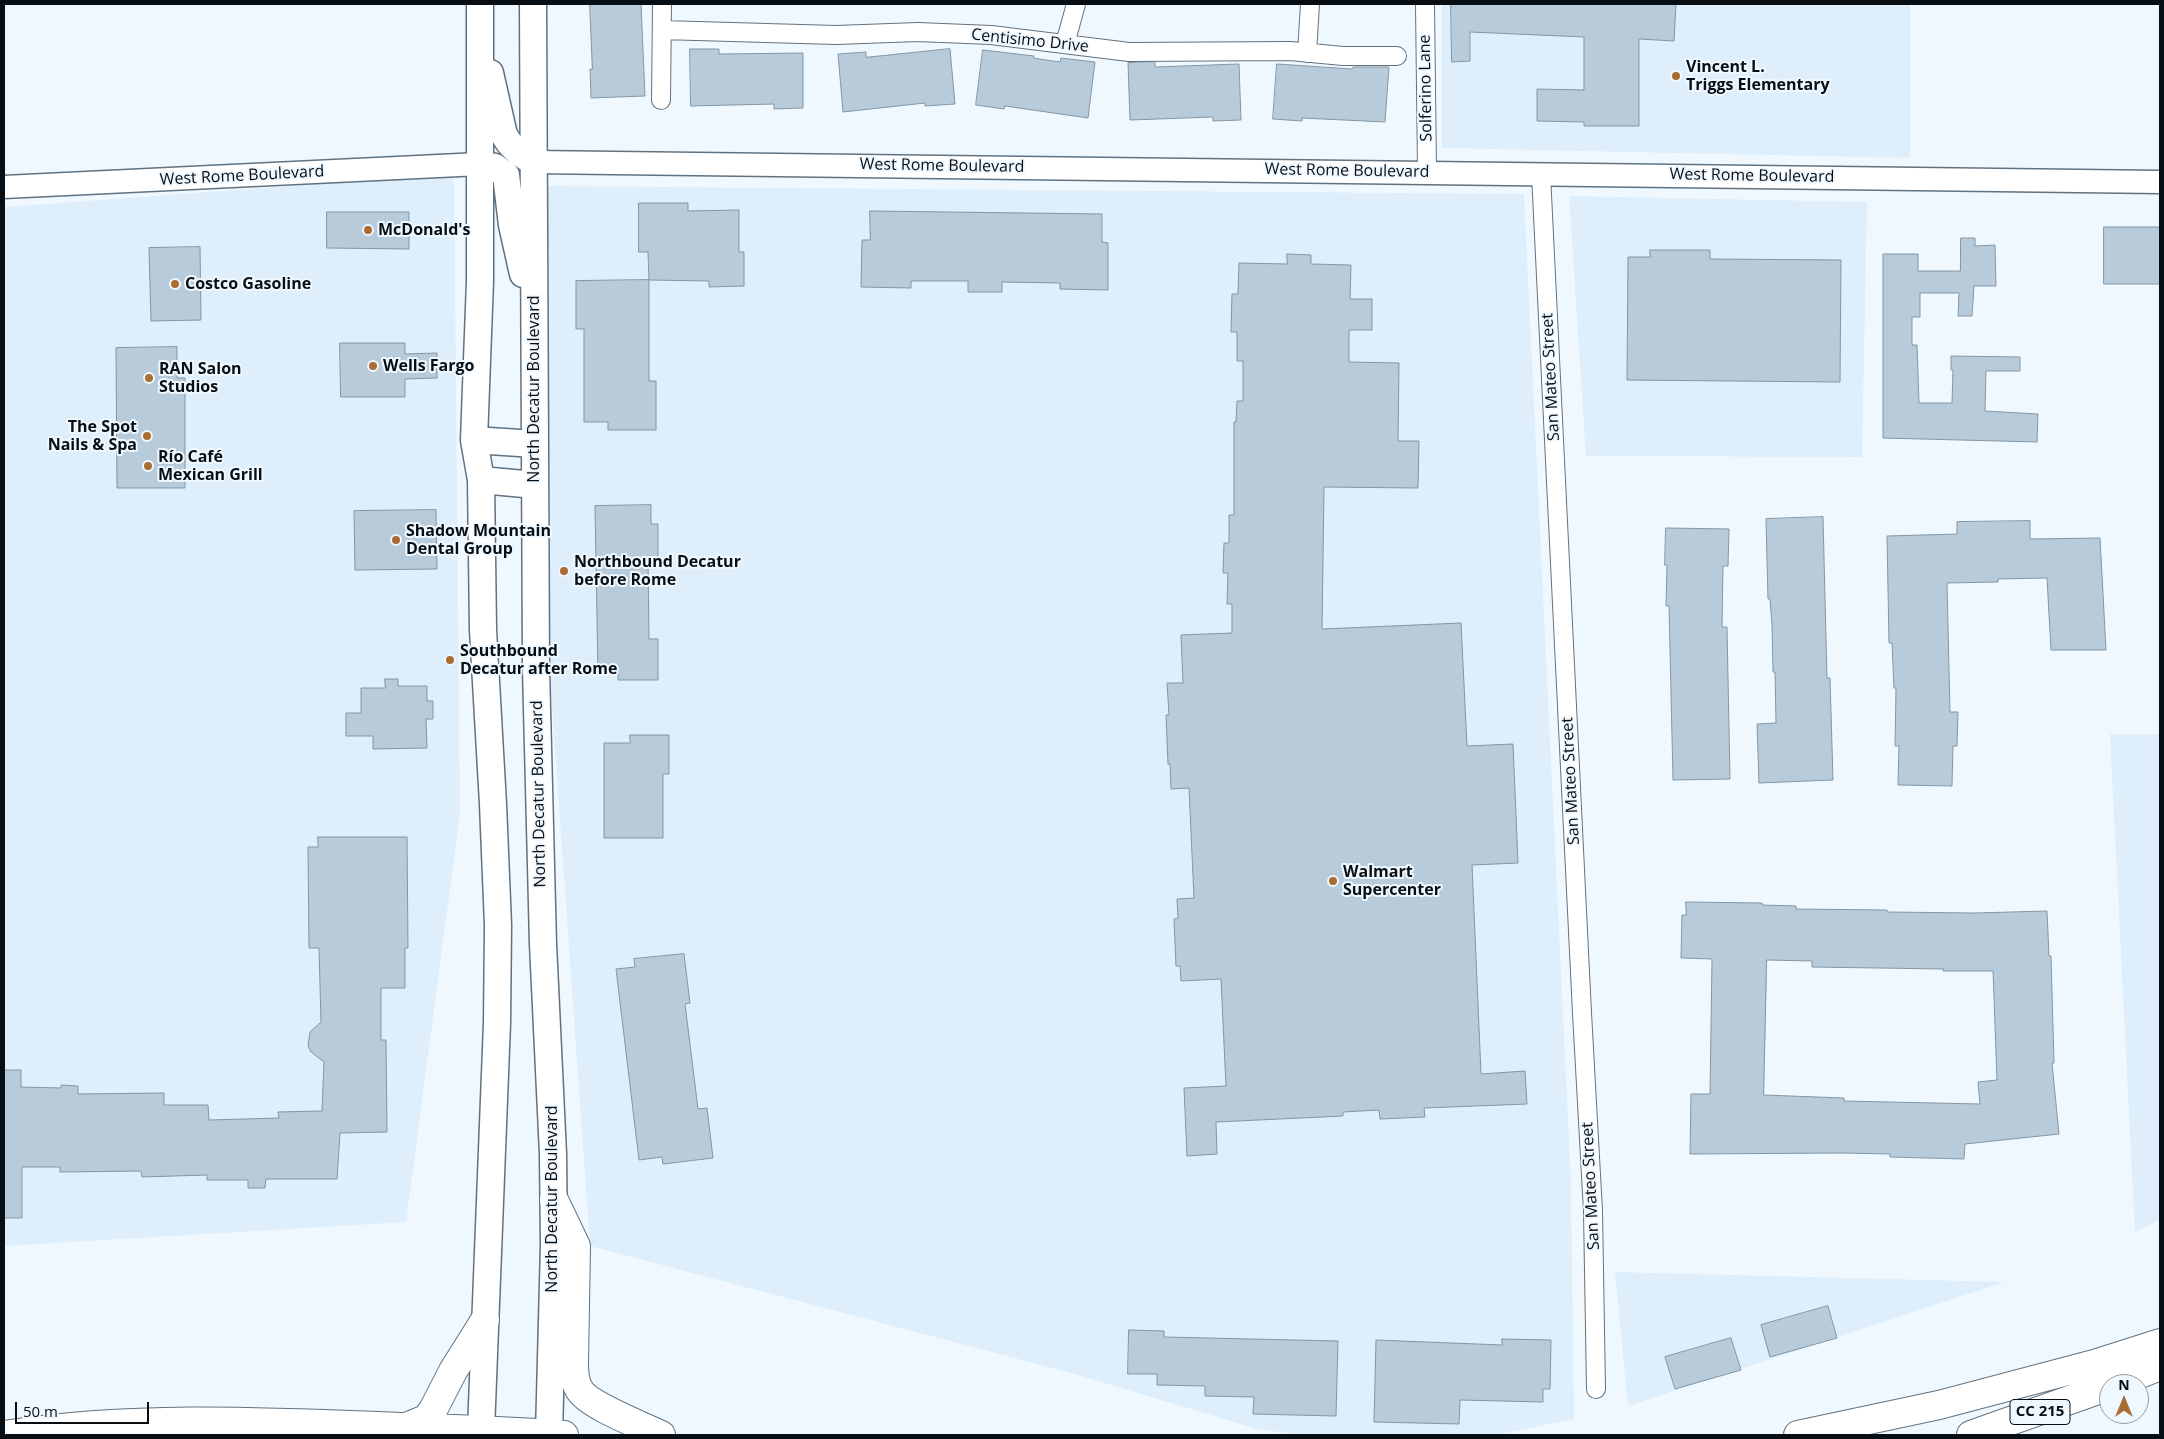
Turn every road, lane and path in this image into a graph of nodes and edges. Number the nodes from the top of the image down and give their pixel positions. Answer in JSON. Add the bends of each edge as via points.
{"nodes":[{"id":1,"x":480,"y":4,"type":"edge"},
{"id":2,"x":533,"y":4,"type":"edge"},
{"id":3,"x":662,"y":4,"type":"edge"},
{"id":4,"x":1076,"y":4,"type":"edge"},
{"id":5,"x":1310,"y":4,"type":"edge"},
{"id":6,"x":1425,"y":4,"type":"edge"},
{"id":7,"x":662,"y":30,"type":"junction"},
{"id":8,"x":480,"y":33,"type":"junction"},
{"id":9,"x":1065,"y":44,"type":"junction"},
{"id":10,"x":1306,"y":53,"type":"junction"},
{"id":11,"x":1397,"y":56,"type":"dead end"},
{"id":12,"x":661,"y":100,"type":"dead end"},
{"id":13,"x":533,"y":162,"type":"junction"},
{"id":14,"x":480,"y":164,"type":"junction"},
{"id":15,"x":1427,"y":172,"type":"junction"},
{"id":16,"x":1541,"y":174,"type":"junction"},
{"id":17,"x":2160,"y":182,"type":"edge"},
{"id":18,"x":4,"y":187,"type":"edge"},
{"id":19,"x":533,"y":321,"type":"junction"},
{"id":20,"x":474,"y":440,"type":"junction"},
{"id":21,"x":535,"y":444,"type":"junction"},
{"id":22,"x":481,"y":480,"type":"junction"},
{"id":23,"x":535,"y":485,"type":"junction"},
{"id":24,"x":554,"y":1200,"type":"junction"},
{"id":25,"x":485,"y":1320,"type":"junction"},
{"id":26,"x":2160,"y":1343,"type":"edge"},
{"id":27,"x":2160,"y":1366,"type":"edge"},
{"id":28,"x":2140,"y":1374,"type":"edge"},
{"id":29,"x":1596,"y":1389,"type":"dead end"},
{"id":30,"x":2099,"y":1390,"type":"edge"},
{"id":31,"x":404,"y":1428,"type":"junction"},
{"id":32,"x":481,"y":1430,"type":"junction"},
{"id":33,"x":4,"y":1435,"type":"edge"},
{"id":34,"x":556,"y":1435,"type":"edge"},
{"id":35,"x":661,"y":1435,"type":"edge"},
{"id":36,"x":1798,"y":1435,"type":"edge"},
{"id":37,"x":1971,"y":1435,"type":"edge"}],
"edges":[{"from":1,"to":8,"type":"main road"},
{"from":2,"to":13,"type":"main road","name":"North Decatur Boulevard"},
{"from":3,"to":7,"type":"street"},
{"from":4,"to":9,"type":"street"},
{"from":5,"to":10,"type":"street"},
{"from":6,"to":15,"type":"street","name":"Solferino Lane"},
{"from":7,"to":9,"type":"street","name":"Centisimo Drive","via":[[836,35],[918,32],[991,35]]},
{"from":7,"to":12,"type":"street"},
{"from":8,"to":13,"type":"main road","via":[[504,135],[518,152]]},
{"from":8,"to":14,"type":"main road"},
{"from":9,"to":10,"type":"street","name":"Centisimo Drive","via":[[1129,52]]},
{"from":10,"to":11,"type":"street","name":"Centisimo Drive"},
{"from":13,"to":15,"type":"street","name":"West Rome Boulevard"},
{"from":13,"to":19,"type":"main road","name":"North Decatur Boulevard"},
{"from":14,"to":18,"type":"street","name":"West Rome Boulevard"},
{"from":14,"to":19,"type":"main road","via":[[495,167],[506,175],[512,225]]},
{"from":14,"to":20,"type":"main road","via":[[480,281]]},
{"from":15,"to":16,"type":"street","name":"West Rome Boulevard"},
{"from":16,"to":17,"type":"street","name":"West Rome Boulevard"},
{"from":16,"to":29,"type":"street","name":"San Mateo Street","via":[[1593,1211]]},
{"from":19,"to":21,"type":"main road","name":"North Decatur Boulevard"},
{"from":20,"to":21,"type":"main road"},
{"from":20,"to":22,"type":"main road"},
{"from":21,"to":23,"type":"main road","name":"North Decatur Boulevard"},
{"from":22,"to":23,"type":"main road"},
{"from":22,"to":25,"type":"main road","via":[[483,630],[498,925]]},
{"from":23,"to":24,"type":"main road","name":"North Decatur Boulevard","via":[[536,669]]},
{"from":24,"to":34,"type":"main road","name":"North Decatur Boulevard"},
{"from":24,"to":35,"type":"highway","via":[[576,1246],[575,1382],[590,1400]]},
{"from":25,"to":31,"type":"highway","via":[[433,1410],[426,1419]]},
{"from":25,"to":32,"type":"main road"},
{"from":26,"to":36,"type":"highway","via":[[2094,1364],[1940,1404]]},
{"from":27,"to":28,"type":"highway"},
{"from":30,"to":37,"type":"highway","number":"CC 215"},
{"from":31,"to":32,"type":"highway"},
{"from":31,"to":33,"type":"highway","via":[[180,1420],[78,1426]]},
{"from":32,"to":34,"type":"highway"}]}
